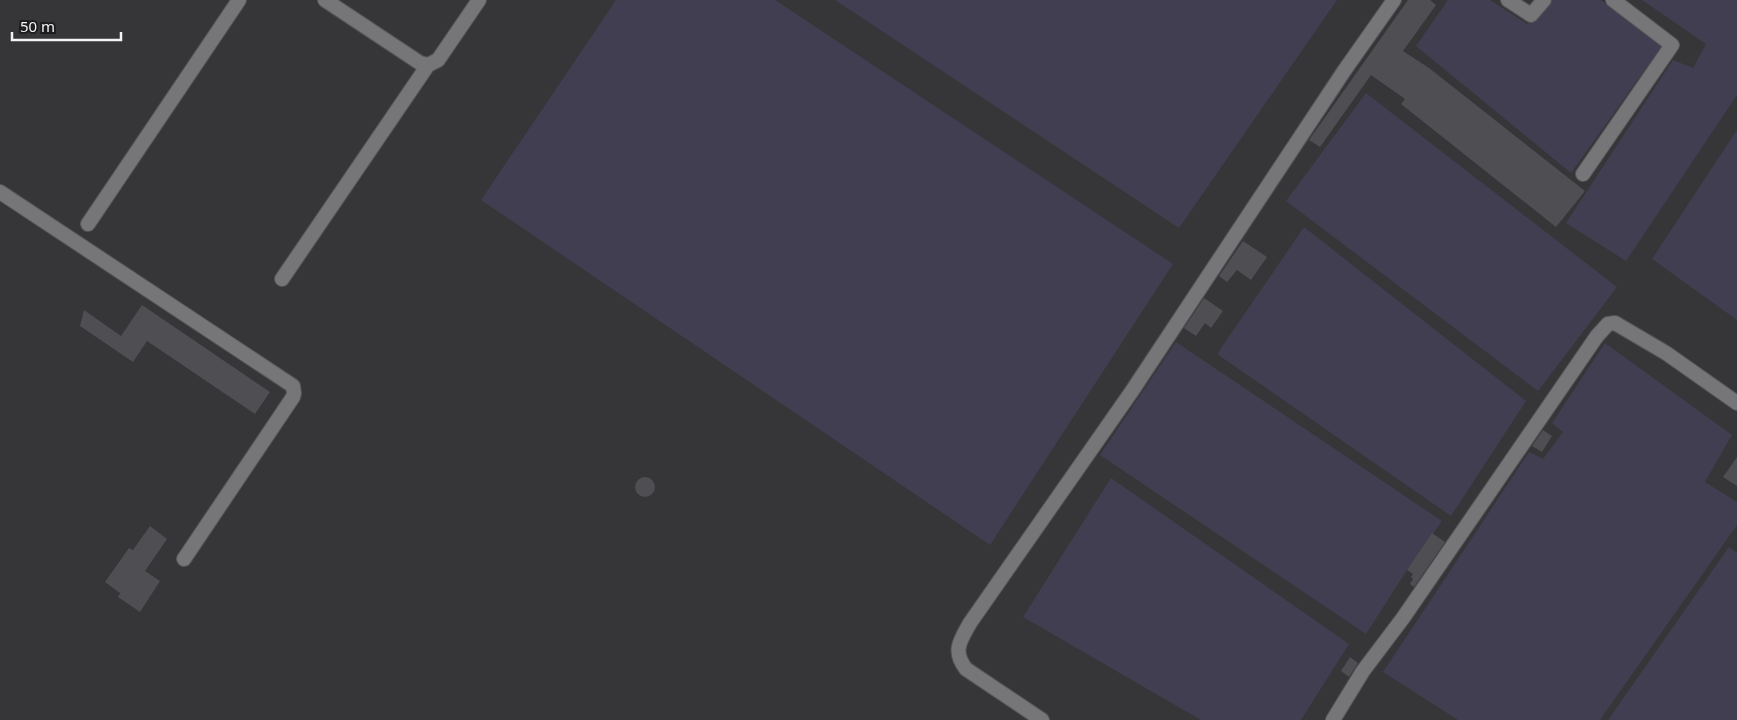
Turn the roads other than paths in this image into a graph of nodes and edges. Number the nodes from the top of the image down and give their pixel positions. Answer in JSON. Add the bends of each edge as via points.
{"nodes":[{"id":1,"x":240,"y":0,"type":"edge"},
{"id":2,"x":325,"y":0,"type":"edge"},
{"id":3,"x":479,"y":0,"type":"edge"},
{"id":4,"x":1394,"y":0,"type":"edge"},
{"id":5,"x":1508,"y":0,"type":"edge"},
{"id":6,"x":1544,"y":0,"type":"edge"},
{"id":7,"x":1613,"y":0,"type":"edge"},
{"id":8,"x":428,"y":65,"type":"junction"},
{"id":9,"x":1583,"y":174,"type":"dead end"},
{"id":10,"x":0,"y":192,"type":"edge"},
{"id":11,"x":88,"y":224,"type":"dead end"},
{"id":12,"x":282,"y":279,"type":"dead end"},
{"id":13,"x":1737,"y":403,"type":"edge"},
{"id":14,"x":184,"y":559,"type":"dead end"},
{"id":15,"x":1042,"y":720,"type":"edge"},
{"id":16,"x":1333,"y":720,"type":"edge"}],
"edges":[{"from":1,"to":11,"type":"street"},
{"from":2,"to":8,"type":"street","via":[[420,64]]},
{"from":3,"to":8,"type":"street","via":[[438,60]]},
{"from":4,"to":15,"type":"street","via":[[960,641],[960,661],[966,669]]},
{"from":5,"to":6,"type":"street","via":[[1531,15]]},
{"from":7,"to":9,"type":"street","via":[[1672,45]]},
{"from":8,"to":12,"type":"street"},
{"from":10,"to":14,"type":"street","via":[[293,386],[293,397]]},
{"from":13,"to":16,"type":"street","via":[[1666,352],[1615,323],[1608,324],[1363,671]]}]}
